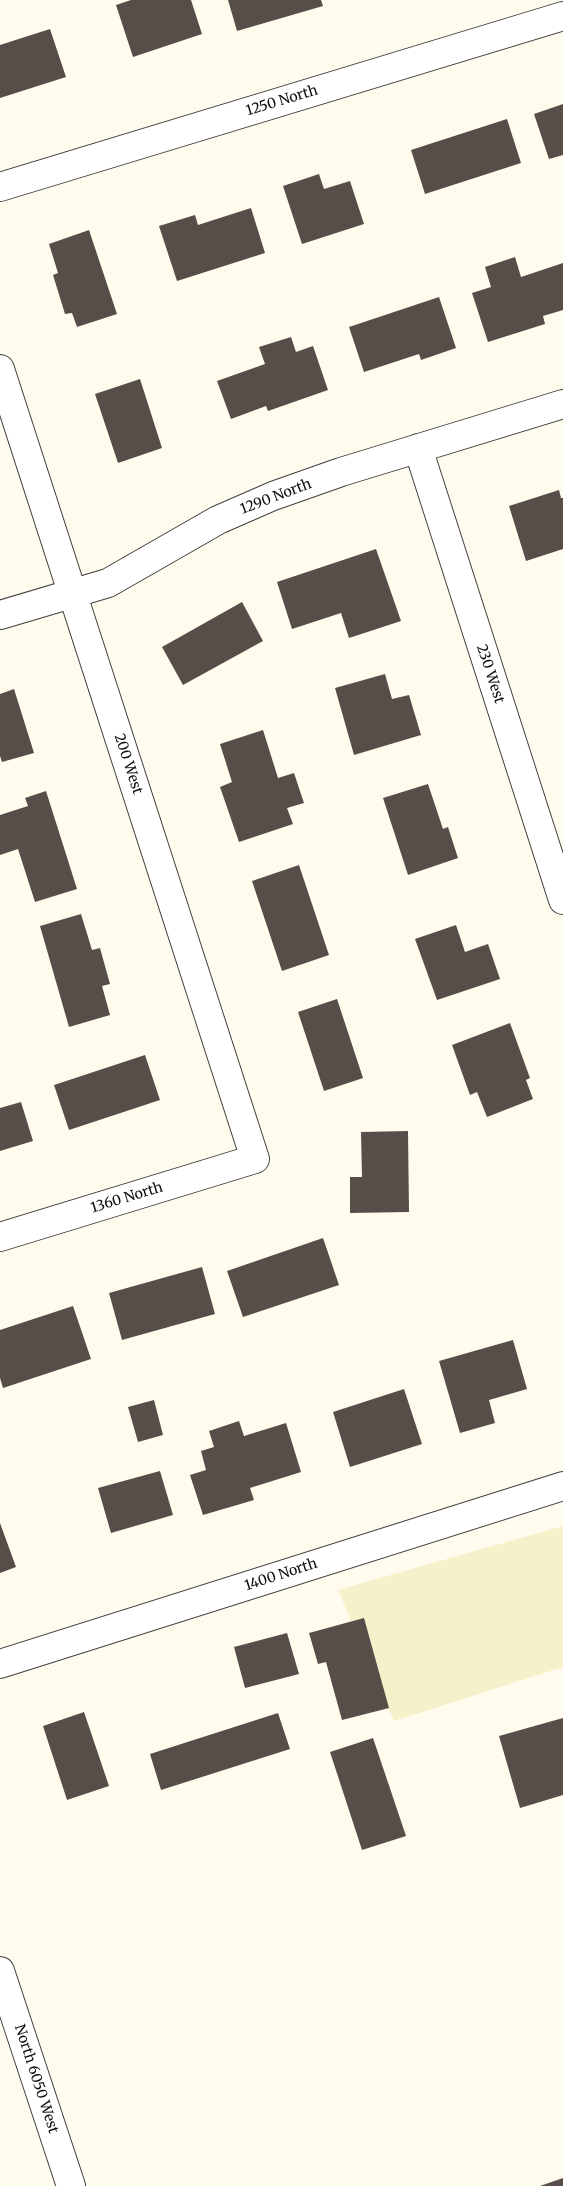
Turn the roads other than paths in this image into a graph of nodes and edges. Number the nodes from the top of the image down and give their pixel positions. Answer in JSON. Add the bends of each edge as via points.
{"nodes":[{"id":1,"x":563,"y":16,"type":"edge"},
{"id":2,"x":0,"y":187,"type":"edge"},
{"id":3,"x":0,"y":369,"type":"edge"},
{"id":4,"x":563,"y":404,"type":"edge"},
{"id":5,"x":418,"y":448,"type":"junction"},
{"id":6,"x":73,"y":594,"type":"junction"},
{"id":7,"x":0,"y":615,"type":"edge"},
{"id":8,"x":563,"y":900,"type":"edge"},
{"id":9,"x":255,"y":1159,"type":"joint"},
{"id":10,"x":0,"y":1237,"type":"edge"},
{"id":11,"x":563,"y":1486,"type":"edge"},
{"id":12,"x":0,"y":1664,"type":"edge"},
{"id":13,"x":0,"y":1972,"type":"edge"},
{"id":14,"x":71,"y":2186,"type":"edge"}],
"edges":[{"from":1,"to":2,"type":"street","name":"1250 North"},
{"from":3,"to":6,"type":"street","name":"200 West"},
{"from":4,"to":5,"type":"street","name":"1290 North"},
{"from":5,"to":6,"type":"street","name":"1290 North","via":[[273,496],[218,520],[108,583]]},
{"from":5,"to":8,"type":"street","name":"230 West"},
{"from":6,"to":7,"type":"street","name":"1290 North"},
{"from":6,"to":9,"type":"street","name":"200 West"},
{"from":9,"to":10,"type":"street","name":"1360 North"},
{"from":11,"to":12,"type":"street","name":"1400 North"},
{"from":13,"to":14,"type":"street","name":"North 6050 West"}]}
